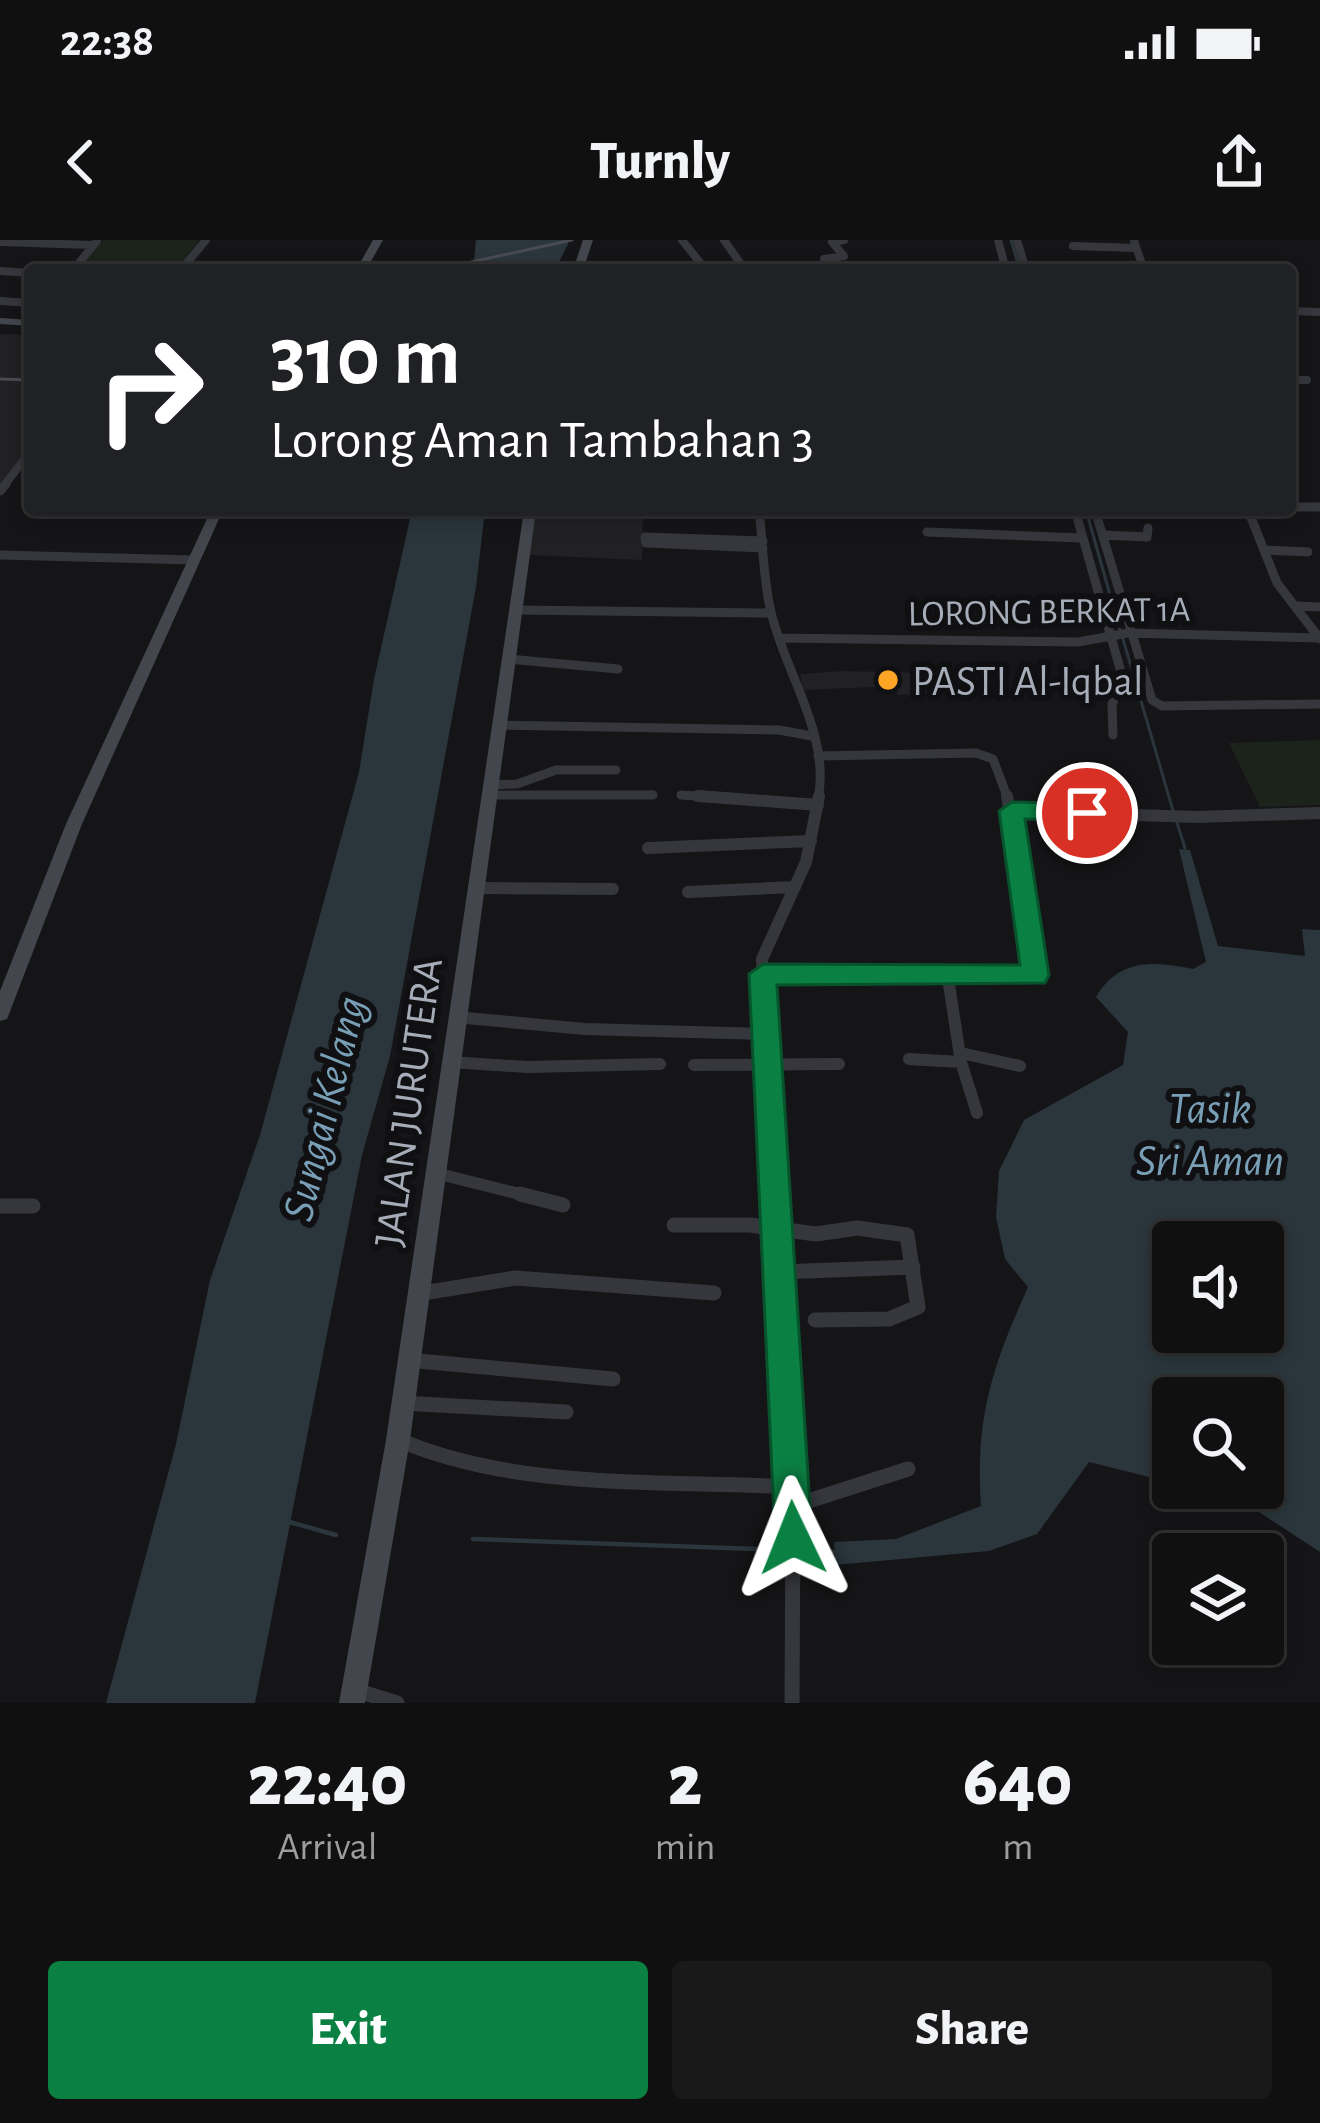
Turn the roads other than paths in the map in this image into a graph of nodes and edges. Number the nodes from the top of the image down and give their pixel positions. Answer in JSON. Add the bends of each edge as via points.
{"nodes":[{"id":1,"x":206,"y":240,"type":"edge"},
{"id":2,"x":682,"y":240,"type":"edge"},
{"id":3,"x":844,"y":240,"type":"edge"},
{"id":4,"x":0,"y":242,"type":"edge"},
{"id":5,"x":832,"y":242,"type":"edge"},
{"id":6,"x":96,"y":243,"type":"edge"},
{"id":7,"x":812,"y":244,"type":"dead end"},
{"id":8,"x":1135,"y":244,"type":"edge"},
{"id":9,"x":1073,"y":246,"type":"dead end"},
{"id":10,"x":824,"y":259,"type":"dead end"},
{"id":11,"x":187,"y":264,"type":"edge"},
{"id":12,"x":701,"y":264,"type":"edge"},
{"id":13,"x":1296,"y":380,"type":"edge"},
{"id":14,"x":1307,"y":380,"type":"dead end"},
{"id":15,"x":24,"y":460,"type":"edge"},
{"id":16,"x":0,"y":491,"type":"edge"},
{"id":17,"x":214,"y":516,"type":"edge"},
{"id":18,"x":529,"y":516,"type":"edge"},
{"id":19,"x":760,"y":516,"type":"edge"},
{"id":20,"x":1076,"y":516,"type":"edge"},
{"id":21,"x":1097,"y":516,"type":"edge"},
{"id":22,"x":1250,"y":516,"type":"edge"},
{"id":23,"x":1148,"y":528,"type":"dead end"},
{"id":24,"x":927,"y":532,"type":"dead end"},
{"id":25,"x":1103,"y":535,"type":"junction"},
{"id":26,"x":1082,"y":538,"type":"junction"},
{"id":27,"x":763,"y":544,"type":"junction"},
{"id":28,"x":1264,"y":550,"type":"junction"},
{"id":29,"x":1308,"y":552,"type":"dead end"},
{"id":30,"x":0,"y":555,"type":"edge"},
{"id":31,"x":194,"y":560,"type":"junction"},
{"id":32,"x":1295,"y":606,"type":"junction"},
{"id":33,"x":1320,"y":607,"type":"edge"},
{"id":34,"x":516,"y":610,"type":"junction"},
{"id":35,"x":771,"y":613,"type":"junction"},
{"id":36,"x":1121,"y":634,"type":"junction"},
{"id":37,"x":780,"y":638,"type":"junction"},
{"id":38,"x":1319,"y":638,"type":"edge"},
{"id":39,"x":508,"y":659,"type":"junction"},
{"id":40,"x":618,"y":669,"type":"dead end"},
{"id":41,"x":1320,"y":704,"type":"edge"},
{"id":42,"x":499,"y":725,"type":"junction"},
{"id":43,"x":1113,"y":735,"type":"dead end"},
{"id":44,"x":812,"y":736,"type":"junction"},
{"id":45,"x":818,"y":756,"type":"junction"},
{"id":46,"x":616,"y":770,"type":"dead end"},
{"id":47,"x":489,"y":790,"type":"junction"},
{"id":48,"x":653,"y":795,"type":"dead end"},
{"id":49,"x":681,"y":795,"type":"dead end"},
{"id":50,"x":818,"y":805,"type":"junction"},
{"id":51,"x":1012,"y":811,"type":"junction"},
{"id":52,"x":1320,"y":813,"type":"edge"},
{"id":53,"x":811,"y":842,"type":"junction"},
{"id":54,"x":648,"y":848,"type":"dead end"},
{"id":55,"x":795,"y":887,"type":"junction"},
{"id":56,"x":474,"y":888,"type":"junction"},
{"id":57,"x":613,"y":889,"type":"dead end"},
{"id":58,"x":688,"y":892,"type":"dead end"},
{"id":59,"x":763,"y":974,"type":"junction"},
{"id":60,"x":948,"y":978,"type":"junction"},
{"id":61,"x":0,"y":1014,"type":"edge"},
{"id":62,"x":455,"y":1016,"type":"junction"},
{"id":63,"x":766,"y":1034,"type":"junction"},
{"id":64,"x":961,"y":1058,"type":"junction"},
{"id":65,"x":909,"y":1059,"type":"dead end"},
{"id":66,"x":449,"y":1062,"type":"junction"},
{"id":67,"x":661,"y":1064,"type":"dead end"},
{"id":68,"x":838,"y":1064,"type":"dead end"},
{"id":69,"x":694,"y":1065,"type":"dead end"},
{"id":70,"x":767,"y":1066,"type":"junction"},
{"id":71,"x":1020,"y":1066,"type":"dead end"},
{"id":72,"x":977,"y":1113,"type":"dead end"},
{"id":73,"x":434,"y":1173,"type":"junction"},
{"id":74,"x":563,"y":1204,"type":"dead end"},
{"id":75,"x":0,"y":1206,"type":"edge"},
{"id":76,"x":33,"y":1206,"type":"dead end"},
{"id":77,"x":674,"y":1225,"type":"dead end"},
{"id":78,"x":777,"y":1229,"type":"junction"},
{"id":79,"x":913,"y":1267,"type":"junction"},
{"id":80,"x":780,"y":1272,"type":"junction"},
{"id":81,"x":714,"y":1293,"type":"dead end"},
{"id":82,"x":416,"y":1294,"type":"junction"},
{"id":83,"x":814,"y":1320,"type":"dead end"},
{"id":84,"x":407,"y":1360,"type":"junction"},
{"id":85,"x":613,"y":1378,"type":"dead end"},
{"id":86,"x":401,"y":1402,"type":"junction"},
{"id":87,"x":566,"y":1412,"type":"dead end"},
{"id":88,"x":398,"y":1440,"type":"junction"},
{"id":89,"x":908,"y":1469,"type":"dead end"},
{"id":90,"x":792,"y":1496,"type":"junction"},
{"id":91,"x":353,"y":1696,"type":"edge"},
{"id":92,"x":397,"y":1703,"type":"edge"},
{"id":93,"x":793,"y":1703,"type":"edge"}],
"edges":[{"from":1,"to":11,"type":"street"},
{"from":2,"to":12,"type":"street"},
{"from":3,"to":5,"type":"street"},
{"from":4,"to":6,"type":"street"},
{"from":5,"to":7,"type":"street"},
{"from":5,"to":10,"type":"street","via":[[844,256]]},
{"from":8,"to":9,"type":"street"},
{"from":13,"to":14,"type":"street"},
{"from":15,"to":16,"type":"street"},
{"from":17,"to":31,"type":"street"},
{"from":18,"to":34,"type":"street","name":"JALAN JURUTERA"},
{"from":19,"to":27,"type":"street"},
{"from":20,"to":26,"type":"street"},
{"from":21,"to":25,"type":"street"},
{"from":22,"to":28,"type":"street"},
{"from":23,"to":25,"type":"street","via":[[1150,537]]},
{"from":24,"to":26,"type":"street"},
{"from":25,"to":36,"type":"street"},
{"from":26,"to":36,"type":"street"},
{"from":27,"to":27,"type":"street","via":[[644,537],[657,544]]},
{"from":27,"to":35,"type":"street"},
{"from":28,"to":29,"type":"street"},
{"from":28,"to":32,"type":"street"},
{"from":30,"to":31,"type":"street"},
{"from":31,"to":61,"type":"street","via":[[74,824]]},
{"from":32,"to":33,"type":"street"},
{"from":32,"to":38,"type":"street"},
{"from":34,"to":35,"type":"street"},
{"from":34,"to":39,"type":"street","name":"JALAN JURUTERA"},
{"from":35,"to":37,"type":"street"},
{"from":36,"to":37,"type":"street","name":"LORONG BERKAT 1A","via":[[1078,642]]},
{"from":36,"to":38,"type":"street","name":"LORONG BERKAT 1A"},
{"from":36,"to":41,"type":"street","via":[[1157,704]]},
{"from":36,"to":43,"type":"street"},
{"from":37,"to":44,"type":"street"},
{"from":39,"to":40,"type":"street"},
{"from":39,"to":42,"type":"street","name":"JALAN JURUTERA"},
{"from":42,"to":44,"type":"street"},
{"from":42,"to":47,"type":"street","name":"JALAN JURUTERA"},
{"from":44,"to":45,"type":"street"},
{"from":45,"to":50,"type":"street"},
{"from":45,"to":51,"type":"street","via":[[983,754],[996,764]]},
{"from":46,"to":47,"type":"street","via":[[556,770]]},
{"from":47,"to":48,"type":"street"},
{"from":47,"to":56,"type":"street","name":"JALAN JURUTERA"},
{"from":49,"to":50,"type":"street"},
{"from":50,"to":53,"type":"street"},
{"from":51,"to":52,"type":"street"},
{"from":51,"to":60,"type":"street","via":[[1038,970],[1029,978]]},
{"from":53,"to":54,"type":"street"},
{"from":53,"to":55,"type":"street"},
{"from":55,"to":58,"type":"street"},
{"from":55,"to":59,"type":"street","via":[[762,959]]},
{"from":56,"to":57,"type":"street"},
{"from":56,"to":62,"type":"street","name":"JALAN JURUTERA"},
{"from":59,"to":60,"type":"street"},
{"from":59,"to":63,"type":"street"},
{"from":60,"to":64,"type":"street"},
{"from":62,"to":63,"type":"street"},
{"from":62,"to":66,"type":"street","name":"JALAN JURUTERA"},
{"from":63,"to":70,"type":"street"},
{"from":64,"to":65,"type":"street"},
{"from":64,"to":71,"type":"street"},
{"from":64,"to":72,"type":"street"},
{"from":66,"to":67,"type":"street"},
{"from":66,"to":73,"type":"street","name":"JALAN JURUTERA"},
{"from":68,"to":70,"type":"street"},
{"from":69,"to":70,"type":"street"},
{"from":70,"to":78,"type":"street"},
{"from":73,"to":74,"type":"street"},
{"from":73,"to":82,"type":"street","name":"JALAN JURUTERA"},
{"from":75,"to":76,"type":"street"},
{"from":77,"to":78,"type":"street"},
{"from":78,"to":79,"type":"street","via":[[907,1234]]},
{"from":78,"to":80,"type":"street"},
{"from":79,"to":80,"type":"street"},
{"from":79,"to":83,"type":"street","via":[[918,1307],[907,1316]]},
{"from":80,"to":90,"type":"street"},
{"from":81,"to":82,"type":"street","via":[[515,1278]]},
{"from":82,"to":84,"type":"street","name":"JALAN JURUTERA"},
{"from":84,"to":85,"type":"street"},
{"from":84,"to":86,"type":"street","name":"JALAN JURUTERA"},
{"from":86,"to":87,"type":"street"},
{"from":86,"to":88,"type":"street","name":"JALAN JURUTERA"},
{"from":88,"to":90,"type":"street","via":[[428,1457]]},
{"from":88,"to":91,"type":"street","name":"JALAN JURUTERA"},
{"from":89,"to":90,"type":"street"},
{"from":90,"to":93,"type":"street"},
{"from":91,"to":92,"type":"street"}]}
